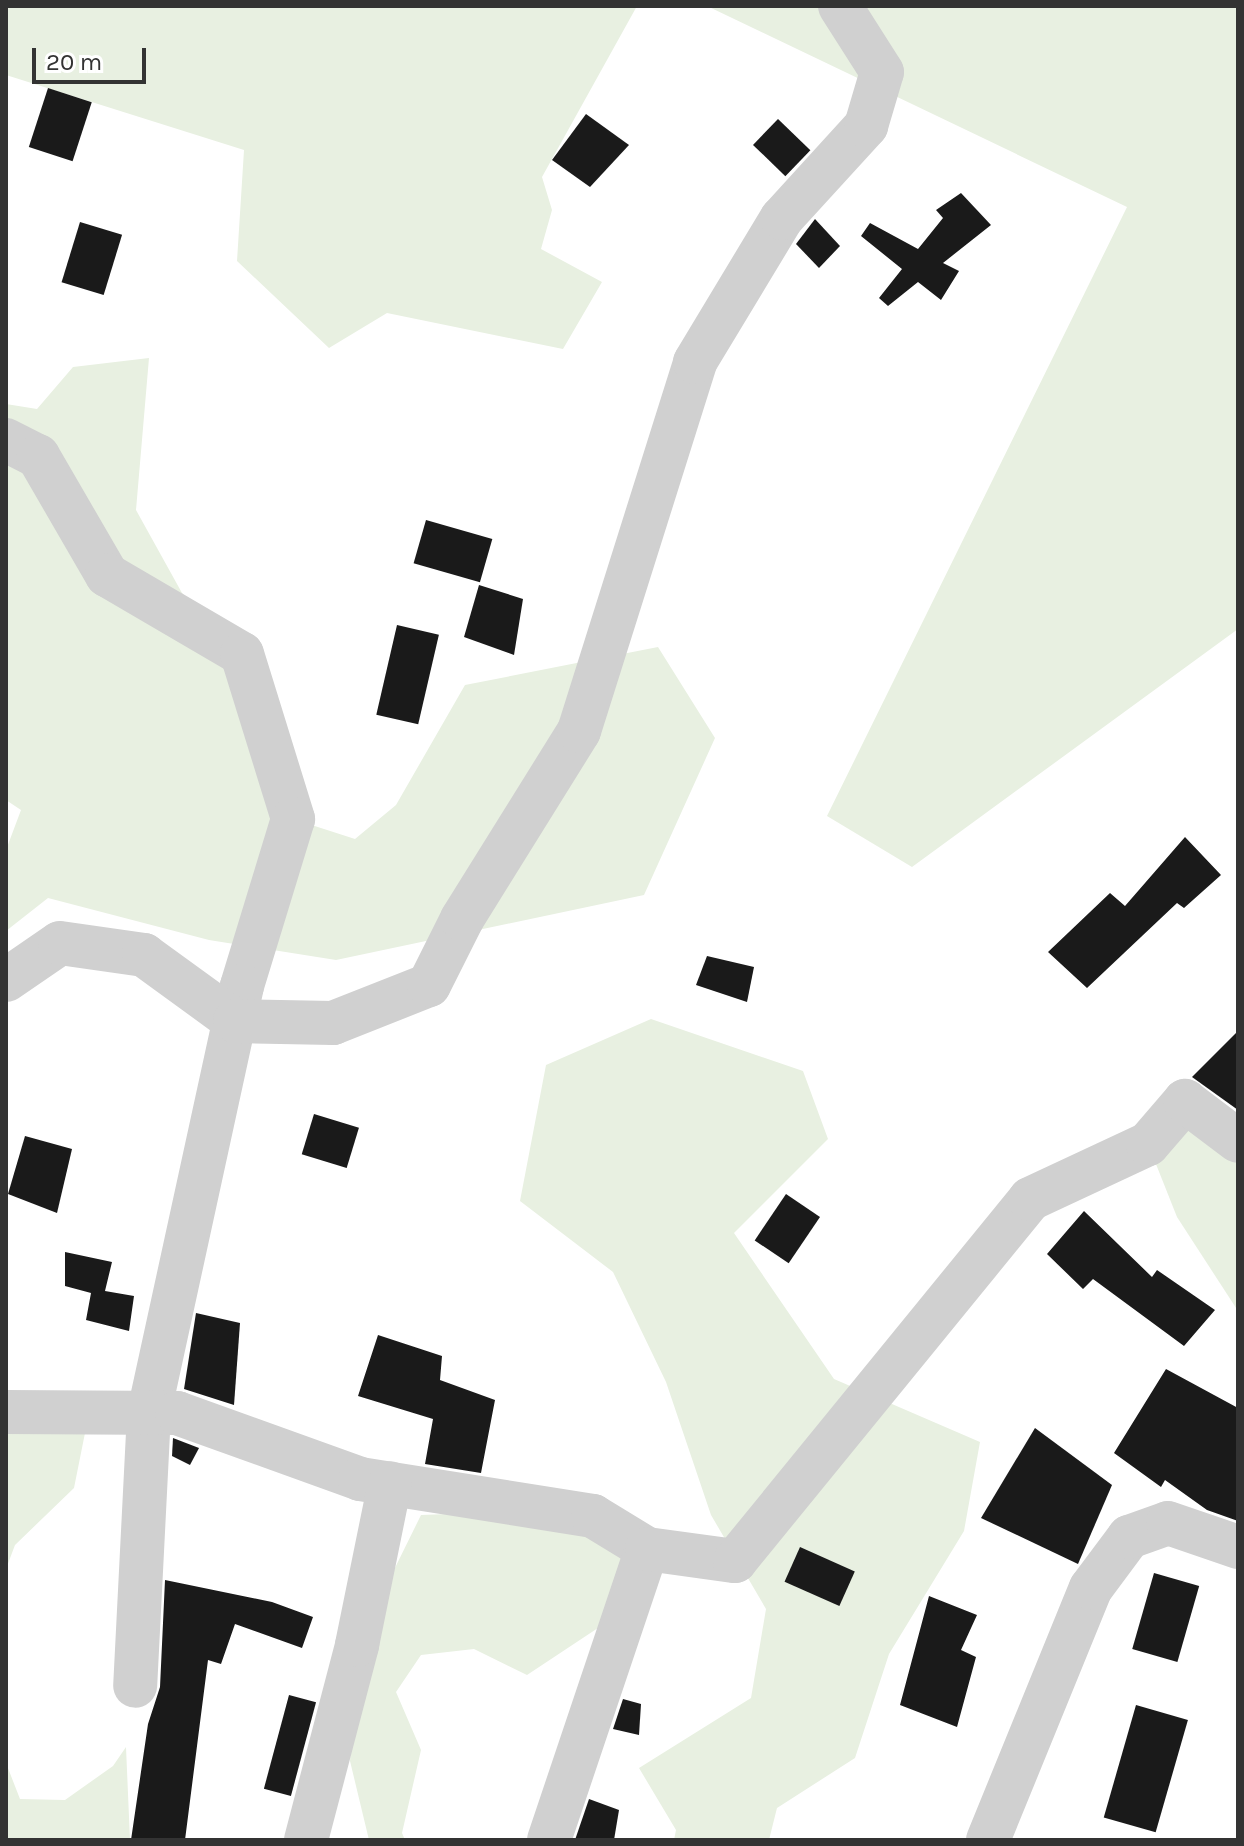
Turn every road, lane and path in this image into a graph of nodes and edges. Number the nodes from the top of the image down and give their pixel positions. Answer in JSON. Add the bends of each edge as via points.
{"nodes":[{"id":1,"x":840,"y":6,"type":"edge"},
{"id":2,"x":6,"y":440,"type":"edge"},
{"id":3,"x":6,"y":980,"type":"edge"},
{"id":4,"x":235,"y":1021,"type":"junction"},
{"id":5,"x":1238,"y":1141,"type":"edge"},
{"id":6,"x":6,"y":1412,"type":"edge"},
{"id":7,"x":149,"y":1413,"type":"junction"},
{"id":8,"x":390,"y":1483,"type":"junction"},
{"id":9,"x":1238,"y":1547,"type":"edge"},
{"id":10,"x":647,"y":1549,"type":"junction"},
{"id":11,"x":135,"y":1686,"type":"dead end"},
{"id":12,"x":306,"y":1840,"type":"edge"},
{"id":13,"x":549,"y":1840,"type":"edge"},
{"id":14,"x":988,"y":1840,"type":"edge"}],
"edges":[{"from":1,"to":4,"type":"street","via":[[882,72],[866,126],[782,218],[695,362],[579,731],[462,919],[429,985],[333,1023]]},
{"from":2,"to":4,"type":"street","via":[[38,456],[107,575],[242,654],[293,819]]},
{"from":3,"to":4,"type":"street","via":[[60,943],[144,955]]},
{"from":4,"to":7,"type":"street"},
{"from":5,"to":10,"type":"street","via":[[1185,1101],[1148,1144],[1030,1199],[735,1561]]},
{"from":6,"to":7,"type":"street"},
{"from":7,"to":8,"type":"street","via":[[177,1413],[360,1479]]},
{"from":7,"to":11,"type":"street"},
{"from":8,"to":10,"type":"street","via":[[593,1516]]},
{"from":8,"to":12,"type":"street","via":[[357,1645]]},
{"from":9,"to":14,"type":"street","via":[[1168,1523],[1129,1537],[1091,1588]]},
{"from":10,"to":13,"type":"street"}]}
